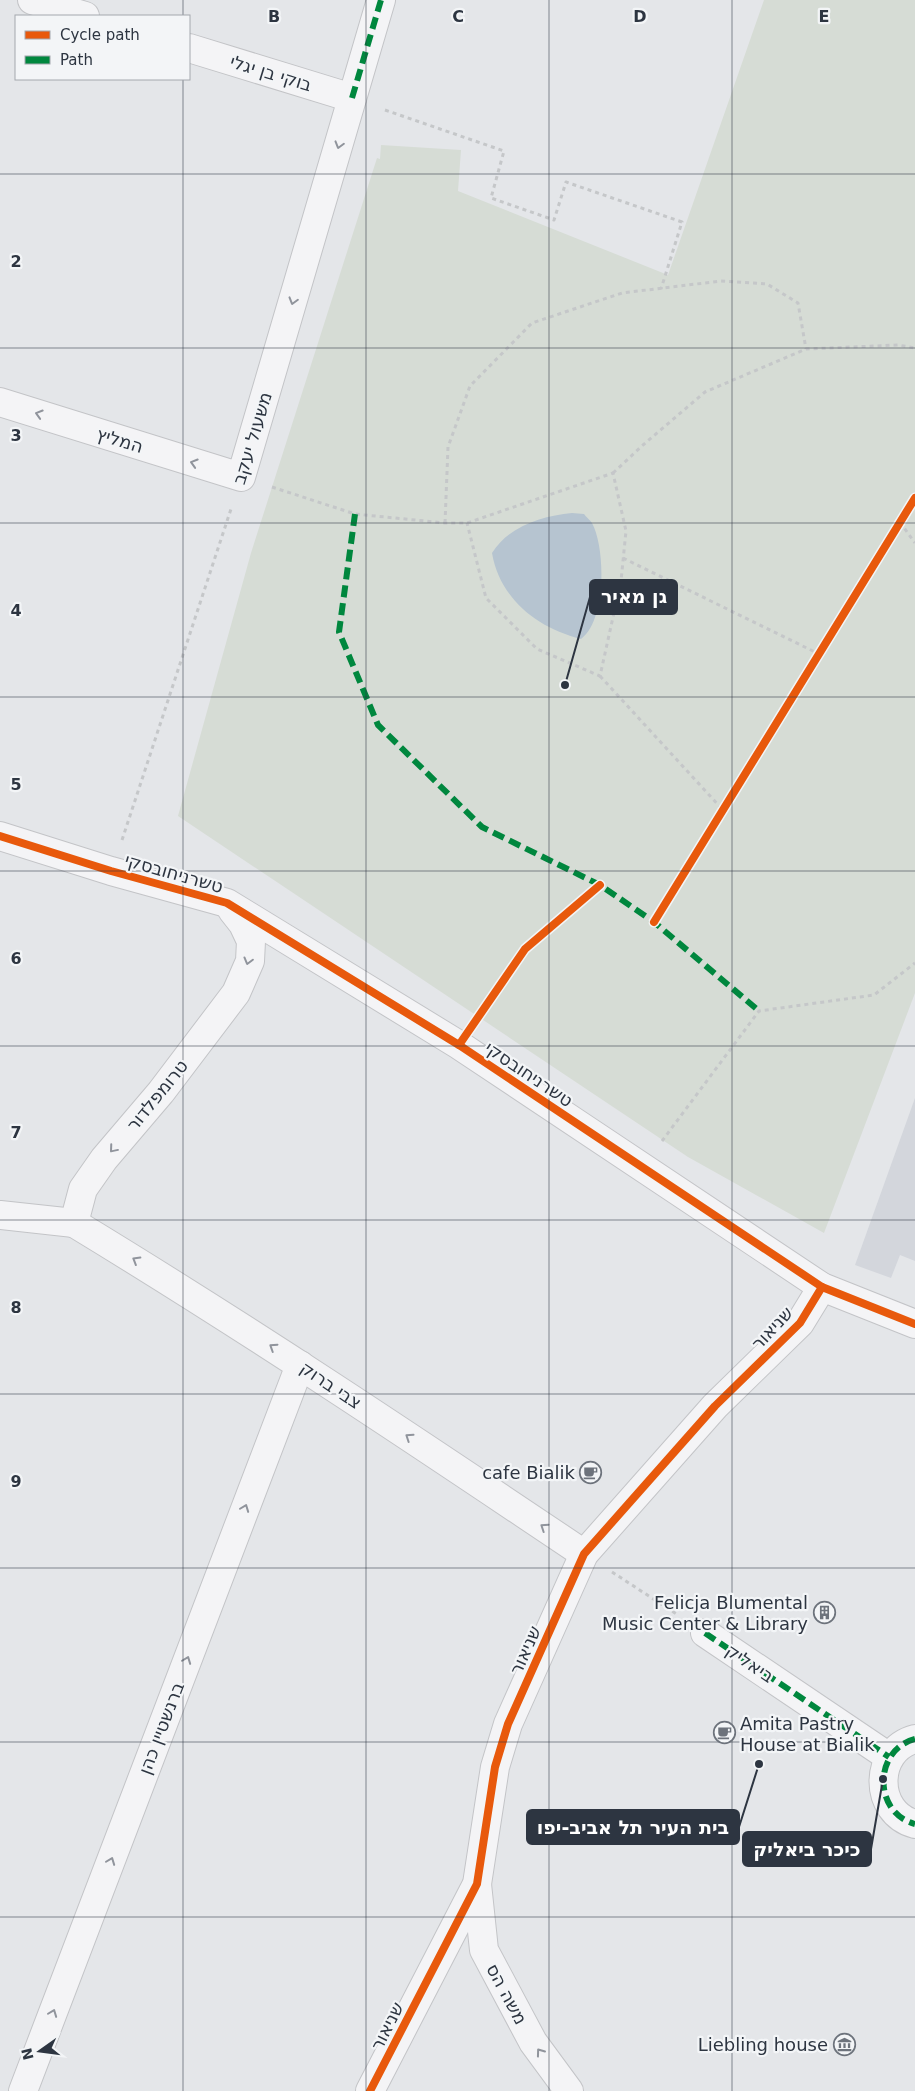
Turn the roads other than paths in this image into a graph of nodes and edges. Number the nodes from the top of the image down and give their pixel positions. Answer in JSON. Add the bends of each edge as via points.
{"nodes":[{"id":1,"x":32,"y":0,"type":"edge"},
{"id":2,"x":381,"y":0,"type":"edge"},
{"id":3,"x":81,"y":15,"type":"edge"},
{"id":4,"x":190,"y":48,"type":"edge"},
{"id":5,"x":352,"y":98,"type":"junction"},
{"id":6,"x":0,"y":402,"type":"edge"},
{"id":7,"x":241,"y":477,"type":"joint"},
{"id":8,"x":0,"y":836,"type":"edge"},
{"id":9,"x":227,"y":903,"type":"junction"},
{"id":10,"x":0,"y":1215,"type":"edge"},
{"id":11,"x":74,"y":1223,"type":"junction"},
{"id":12,"x":822,"y":1286,"type":"junction"},
{"id":13,"x":915,"y":1324,"type":"edge"},
{"id":14,"x":300,"y":1365,"type":"junction"},
{"id":15,"x":584,"y":1554,"type":"junction"},
{"id":16,"x":706,"y":1633,"type":"road end"},
{"id":17,"x":915,"y":1739,"type":"edge"},
{"id":18,"x":889,"y":1758,"type":"junction"},
{"id":19,"x":915,"y":1824,"type":"edge"},
{"id":20,"x":477,"y":1884,"type":"junction"},
{"id":21,"x":23,"y":2091,"type":"edge"},
{"id":22,"x":370,"y":2091,"type":"edge"},
{"id":23,"x":569,"y":2091,"type":"edge"}],
"edges":[{"from":1,"to":3,"type":"street"},
{"from":2,"to":5,"type":"street","name":"משעול יעקב"},
{"from":4,"to":5,"type":"street","name":"בוקי בן יגלי"},
{"from":5,"to":7,"type":"street","name":"משעול יעקב","one_way":true},
{"from":7,"to":6,"type":"street","name":"המליץ","one_way":true},
{"from":8,"to":9,"type":"street","name":"טשרניחובסקי"},
{"from":9,"to":11,"type":"street","name":"טרומפלדור","one_way":true,"via":[[251,941],[250,961],[236,993],[161,1092],[104,1159],[83,1189]]},
{"from":9,"to":12,"type":"street","name":"טשרניחובסקי","via":[[459,1045]]},
{"from":10,"to":11,"type":"street"},
{"from":14,"to":11,"type":"street","name":"צבי ברוק","one_way":true},
{"from":12,"to":13,"type":"street","name":"טשרניחובסקי"},
{"from":12,"to":15,"type":"street","name":"שניאור","via":[[800,1324],[715,1406]]},
{"from":15,"to":14,"type":"street","name":"צבי ברוק","one_way":true},
{"from":21,"to":14,"type":"street","name":"ברנשטיין כהן","one_way":true},
{"from":15,"to":20,"type":"street","name":"שניאור","via":[[508,1724],[495,1767]]},
{"from":16,"to":18,"type":"street","name":"ביאליק"},
{"from":17,"to":18,"type":"street","via":[[898,1748]]},
{"from":18,"to":19,"type":"street","via":[[883,1779],[887,1801],[902,1818]]},
{"from":20,"to":22,"type":"street","name":"שניאור"},
{"from":23,"to":20,"type":"street","name":"משה הס","one_way":true,"via":[[533,2042],[484,1950]]}]}
